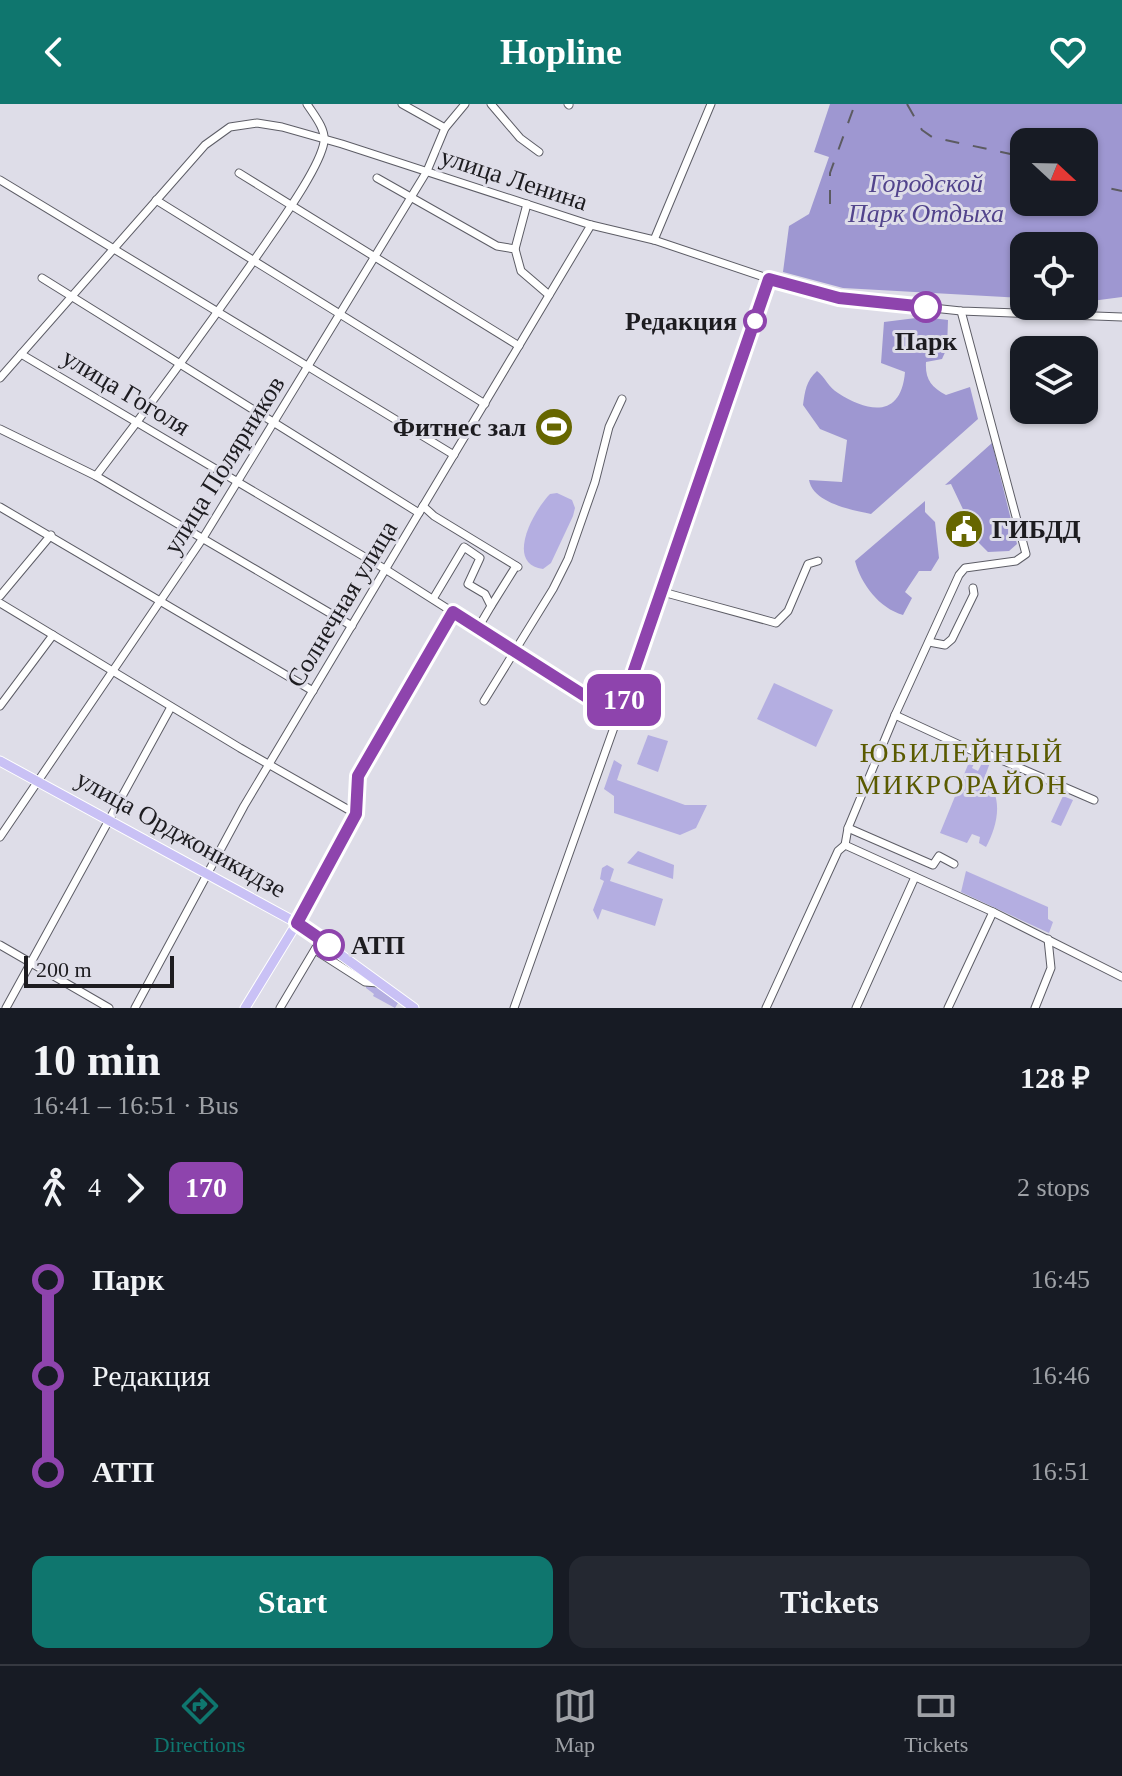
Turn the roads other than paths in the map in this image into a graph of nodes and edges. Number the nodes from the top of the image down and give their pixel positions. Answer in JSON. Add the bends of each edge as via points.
{"nodes":[{"id":1,"x":307,"y":104,"type":"edge"},
{"id":2,"x":402,"y":104,"type":"edge"},
{"id":3,"x":465,"y":104,"type":"edge"},
{"id":4,"x":491,"y":104,"type":"edge"},
{"id":5,"x":711,"y":104,"type":"edge"},
{"id":6,"x":445,"y":128,"type":"junction"},
{"id":7,"x":325,"y":139,"type":"junction"},
{"id":8,"x":539,"y":152,"type":"dead end"},
{"id":9,"x":427,"y":171,"type":"junction"},
{"id":10,"x":239,"y":173,"type":"dead end"},
{"id":11,"x":377,"y":178,"type":"dead end"},
{"id":12,"x":0,"y":180,"type":"edge"},
{"id":13,"x":411,"y":197,"type":"junction"},
{"id":14,"x":156,"y":200,"type":"junction"},
{"id":15,"x":527,"y":204,"type":"junction"},
{"id":16,"x":291,"y":205,"type":"junction"},
{"id":17,"x":591,"y":225,"type":"junction"},
{"id":18,"x":654,"y":240,"type":"junction"},
{"id":19,"x":113,"y":249,"type":"junction"},
{"id":20,"x":515,"y":249,"type":"junction"},
{"id":21,"x":375,"y":258,"type":"junction"},
{"id":22,"x":252,"y":262,"type":"junction"},
{"id":23,"x":42,"y":278,"type":"dead end"},
{"id":24,"x":769,"y":279,"type":"junction"},
{"id":25,"x":549,"y":295,"type":"junction"},
{"id":26,"x":72,"y":296,"type":"junction"},
{"id":27,"x":961,"y":311,"type":"junction"},
{"id":28,"x":219,"y":312,"type":"junction"},
{"id":29,"x":340,"y":314,"type":"junction"},
{"id":30,"x":1122,"y":319,"type":"edge"},
{"id":31,"x":519,"y":346,"type":"junction"},
{"id":32,"x":21,"y":354,"type":"junction"},
{"id":33,"x":181,"y":365,"type":"junction"},
{"id":34,"x":308,"y":367,"type":"junction"},
{"id":35,"x":0,"y":378,"type":"edge"},
{"id":36,"x":622,"y":399,"type":"dead end"},
{"id":37,"x":485,"y":404,"type":"junction"},
{"id":38,"x":138,"y":422,"type":"junction"},
{"id":39,"x":274,"y":423,"type":"junction"},
{"id":40,"x":0,"y":429,"type":"edge"},
{"id":41,"x":454,"y":455,"type":"junction"},
{"id":42,"x":96,"y":476,"type":"junction"},
{"id":43,"x":238,"y":482,"type":"junction"},
{"id":44,"x":0,"y":507,"type":"edge"},
{"id":45,"x":421,"y":510,"type":"junction"},
{"id":46,"x":51,"y":535,"type":"junction"},
{"id":47,"x":203,"y":538,"type":"junction"},
{"id":48,"x":818,"y":561,"type":"dead end"},
{"id":49,"x":385,"y":569,"type":"junction"},
{"id":50,"x":973,"y":588,"type":"dead end"},
{"id":51,"x":663,"y":590,"type":"junction"},
{"id":52,"x":0,"y":596,"type":"edge"},
{"id":53,"x":433,"y":599,"type":"junction"},
{"id":54,"x":162,"y":601,"type":"junction"},
{"id":55,"x":0,"y":603,"type":"edge"},
{"id":56,"x":491,"y":606,"type":"junction"},
{"id":57,"x":453,"y":612,"type":"junction"},
{"id":58,"x":352,"y":626,"type":"junction"},
{"id":59,"x":478,"y":628,"type":"junction"},
{"id":60,"x":53,"y":635,"type":"junction"},
{"id":61,"x":929,"y":642,"type":"junction"},
{"id":62,"x":514,"y":651,"type":"junction"},
{"id":63,"x":115,"y":671,"type":"junction"},
{"id":64,"x":313,"y":691,"type":"junction"},
{"id":65,"x":484,"y":701,"type":"dead end"},
{"id":66,"x":0,"y":706,"type":"edge"},
{"id":67,"x":171,"y":707,"type":"junction"},
{"id":68,"x":895,"y":715,"type":"junction"},
{"id":69,"x":618,"y":717,"type":"junction"},
{"id":70,"x":0,"y":761,"type":"edge"},
{"id":71,"x":269,"y":764,"type":"junction"},
{"id":72,"x":39,"y":782,"type":"junction"},
{"id":73,"x":1094,"y":800,"type":"dead end"},
{"id":74,"x":356,"y":814,"type":"junction"},
{"id":75,"x":110,"y":820,"type":"junction"},
{"id":76,"x":848,"y":828,"type":"junction"},
{"id":77,"x":0,"y":837,"type":"edge"},
{"id":78,"x":845,"y":845,"type":"junction"},
{"id":79,"x":954,"y":864,"type":"dead end"},
{"id":80,"x":208,"y":872,"type":"junction"},
{"id":81,"x":915,"y":877,"type":"junction"},
{"id":82,"x":993,"y":912,"type":"junction"},
{"id":83,"x":297,"y":923,"type":"junction"},
{"id":84,"x":321,"y":939,"type":"junction"},
{"id":85,"x":1048,"y":939,"type":"junction"},
{"id":86,"x":0,"y":945,"type":"edge"},
{"id":87,"x":315,"y":950,"type":"junction"},
{"id":88,"x":30,"y":961,"type":"junction"},
{"id":89,"x":1122,"y":977,"type":"edge"},
{"id":90,"x":382,"y":983,"type":"junction"},
{"id":91,"x":6,"y":1008,"type":"edge"},
{"id":92,"x":109,"y":1008,"type":"edge"},
{"id":93,"x":135,"y":1008,"type":"edge"},
{"id":94,"x":245,"y":1008,"type":"edge"},
{"id":95,"x":280,"y":1008,"type":"edge"},
{"id":96,"x":414,"y":1008,"type":"edge"},
{"id":97,"x":514,"y":1008,"type":"edge"},
{"id":98,"x":766,"y":1008,"type":"edge"},
{"id":99,"x":856,"y":1008,"type":"edge"},
{"id":100,"x":948,"y":1008,"type":"edge"},
{"id":101,"x":1035,"y":1008,"type":"edge"}],
"edges":[{"from":1,"to":7,"type":"street"},
{"from":2,"to":6,"type":"street"},
{"from":3,"to":6,"type":"street","name":"улица Полярников"},
{"from":4,"to":8,"type":"street"},
{"from":5,"to":18,"type":"street"},
{"from":6,"to":9,"type":"street","name":"улица Полярников"},
{"from":7,"to":9,"type":"street","name":"улица Ленина"},
{"from":7,"to":14,"type":"street","name":"улица Ленина","via":[[257,123],[230,127],[205,145]]},
{"from":7,"to":16,"type":"street"},
{"from":9,"to":13,"type":"street","name":"улица Полярников"},
{"from":9,"to":15,"type":"street","name":"улица Ленина"},
{"from":10,"to":16,"type":"street"},
{"from":11,"to":13,"type":"street"},
{"from":12,"to":19,"type":"street"},
{"from":13,"to":20,"type":"street","via":[[502,248]]},
{"from":13,"to":21,"type":"street","name":"улица Полярников"},
{"from":14,"to":19,"type":"street","name":"улица Ленина"},
{"from":14,"to":22,"type":"street"},
{"from":15,"to":17,"type":"street","name":"улица Ленина"},
{"from":15,"to":20,"type":"street"},
{"from":16,"to":21,"type":"street"},
{"from":16,"to":22,"type":"street"},
{"from":17,"to":18,"type":"street","name":"улица Ленина"},
{"from":17,"to":25,"type":"street","name":"Солнечная улица"},
{"from":18,"to":24,"type":"street","name":"улица Ленина"},
{"from":19,"to":26,"type":"street","name":"улица Ленина"},
{"from":19,"to":28,"type":"street"},
{"from":20,"to":25,"type":"street","via":[[521,271]]},
{"from":21,"to":29,"type":"street","name":"улица Полярников"},
{"from":21,"to":31,"type":"street"},
{"from":22,"to":28,"type":"street"},
{"from":22,"to":29,"type":"street"},
{"from":23,"to":26,"type":"street"},
{"from":24,"to":27,"type":"street","name":"улица Ленина","via":[[839,298]]},
{"from":24,"to":51,"type":"street"},
{"from":25,"to":31,"type":"street","name":"Солнечная улица"},
{"from":26,"to":32,"type":"street","name":"улица Ленина"},
{"from":26,"to":33,"type":"street"},
{"from":27,"to":30,"type":"street","name":"улица Ленина"},
{"from":27,"to":61,"type":"street","via":[[1026,554],[1016,561],[965,568]]},
{"from":28,"to":33,"type":"street"},
{"from":28,"to":34,"type":"street"},
{"from":29,"to":34,"type":"street","name":"улица Полярников"},
{"from":29,"to":37,"type":"street"},
{"from":31,"to":37,"type":"street","name":"Солнечная улица"},
{"from":32,"to":35,"type":"street","name":"улица Ленина"},
{"from":32,"to":38,"type":"street","name":"улица Гоголя"},
{"from":33,"to":38,"type":"street"},
{"from":33,"to":39,"type":"street"},
{"from":34,"to":39,"type":"street","name":"улица Полярников"},
{"from":34,"to":41,"type":"street"},
{"from":36,"to":62,"type":"street","via":[[568,559]]},
{"from":37,"to":41,"type":"street","name":"Солнечная улица"},
{"from":38,"to":42,"type":"street"},
{"from":38,"to":43,"type":"street","name":"улица Гоголя"},
{"from":39,"to":43,"type":"street","name":"улица Полярников"},
{"from":39,"to":45,"type":"street"},
{"from":40,"to":42,"type":"street"},
{"from":41,"to":45,"type":"street","name":"Солнечная улица"},
{"from":42,"to":47,"type":"street"},
{"from":43,"to":47,"type":"street","name":"улица Полярников"},
{"from":43,"to":49,"type":"street","name":"улица Гоголя"},
{"from":44,"to":46,"type":"street"},
{"from":45,"to":49,"type":"street","name":"Солнечная улица"},
{"from":45,"to":56,"type":"street","via":[[517,567]]},
{"from":46,"to":52,"type":"street"},
{"from":46,"to":54,"type":"street"},
{"from":47,"to":54,"type":"street","name":"улица Полярников"},
{"from":47,"to":58,"type":"street"},
{"from":48,"to":51,"type":"street","via":[[808,564],[788,611],[776,623]]},
{"from":49,"to":53,"type":"street","name":"улица Гоголя"},
{"from":49,"to":58,"type":"street","name":"Солнечная улица"},
{"from":50,"to":61,"type":"street","via":[[952,639],[945,645]]},
{"from":51,"to":69,"type":"street"},
{"from":53,"to":56,"type":"street","via":[[464,547],[480,558],[468,584],[485,594]]},
{"from":53,"to":57,"type":"street","name":"улица Гоголя"},
{"from":54,"to":63,"type":"street","name":"улица Полярников"},
{"from":54,"to":64,"type":"street"},
{"from":55,"to":60,"type":"street"},
{"from":56,"to":59,"type":"street"},
{"from":57,"to":59,"type":"street","name":"улица Гоголя"},
{"from":57,"to":74,"type":"street","via":[[358,776]]},
{"from":58,"to":64,"type":"street","name":"Солнечная улица"},
{"from":59,"to":62,"type":"street","name":"улица Гоголя"},
{"from":60,"to":63,"type":"street"},
{"from":60,"to":66,"type":"street"},
{"from":61,"to":68,"type":"street"},
{"from":62,"to":65,"type":"street"},
{"from":62,"to":69,"type":"street","name":"улица Гоголя"},
{"from":63,"to":67,"type":"street"},
{"from":63,"to":72,"type":"street","name":"улица Полярников"},
{"from":64,"to":71,"type":"street","name":"Солнечная улица"},
{"from":67,"to":71,"type":"street"},
{"from":67,"to":75,"type":"street"},
{"from":68,"to":73,"type":"street"},
{"from":68,"to":76,"type":"street"},
{"from":69,"to":97,"type":"street"},
{"from":70,"to":72,"type":"main road","name":"улица Орджоникидзе"},
{"from":71,"to":74,"type":"street"},
{"from":71,"to":80,"type":"street","name":"Солнечная улица"},
{"from":72,"to":75,"type":"main road","name":"улица Орджоникидзе"},
{"from":72,"to":77,"type":"street","name":"улица Полярников"},
{"from":74,"to":83,"type":"street"},
{"from":75,"to":80,"type":"main road","name":"улица Орджоникидзе"},
{"from":75,"to":88,"type":"street"},
{"from":76,"to":78,"type":"street"},
{"from":76,"to":79,"type":"street","via":[[933,865],[939,856]]},
{"from":78,"to":81,"type":"street"},
{"from":78,"to":98,"type":"street"},
{"from":80,"to":83,"type":"main road","name":"улица Орджоникидзе"},
{"from":80,"to":93,"type":"street","name":"Солнечная улица"},
{"from":81,"to":82,"type":"street"},
{"from":81,"to":99,"type":"street"},
{"from":82,"to":85,"type":"street"},
{"from":82,"to":100,"type":"street"},
{"from":83,"to":84,"type":"main road","name":"улица Орджоникидзе"},
{"from":83,"to":94,"type":"main road"},
{"from":84,"to":87,"type":"street"},
{"from":84,"to":90,"type":"main road","name":"улица Орджоникидзе"},
{"from":85,"to":89,"type":"street"},
{"from":85,"to":101,"type":"street","via":[[1051,968]]},
{"from":86,"to":88,"type":"street"},
{"from":87,"to":90,"type":"street","via":[[365,982]]},
{"from":87,"to":95,"type":"street"},
{"from":88,"to":91,"type":"street"},
{"from":88,"to":92,"type":"street"},
{"from":90,"to":96,"type":"main road","name":"улица Орджоникидзе"}]}
